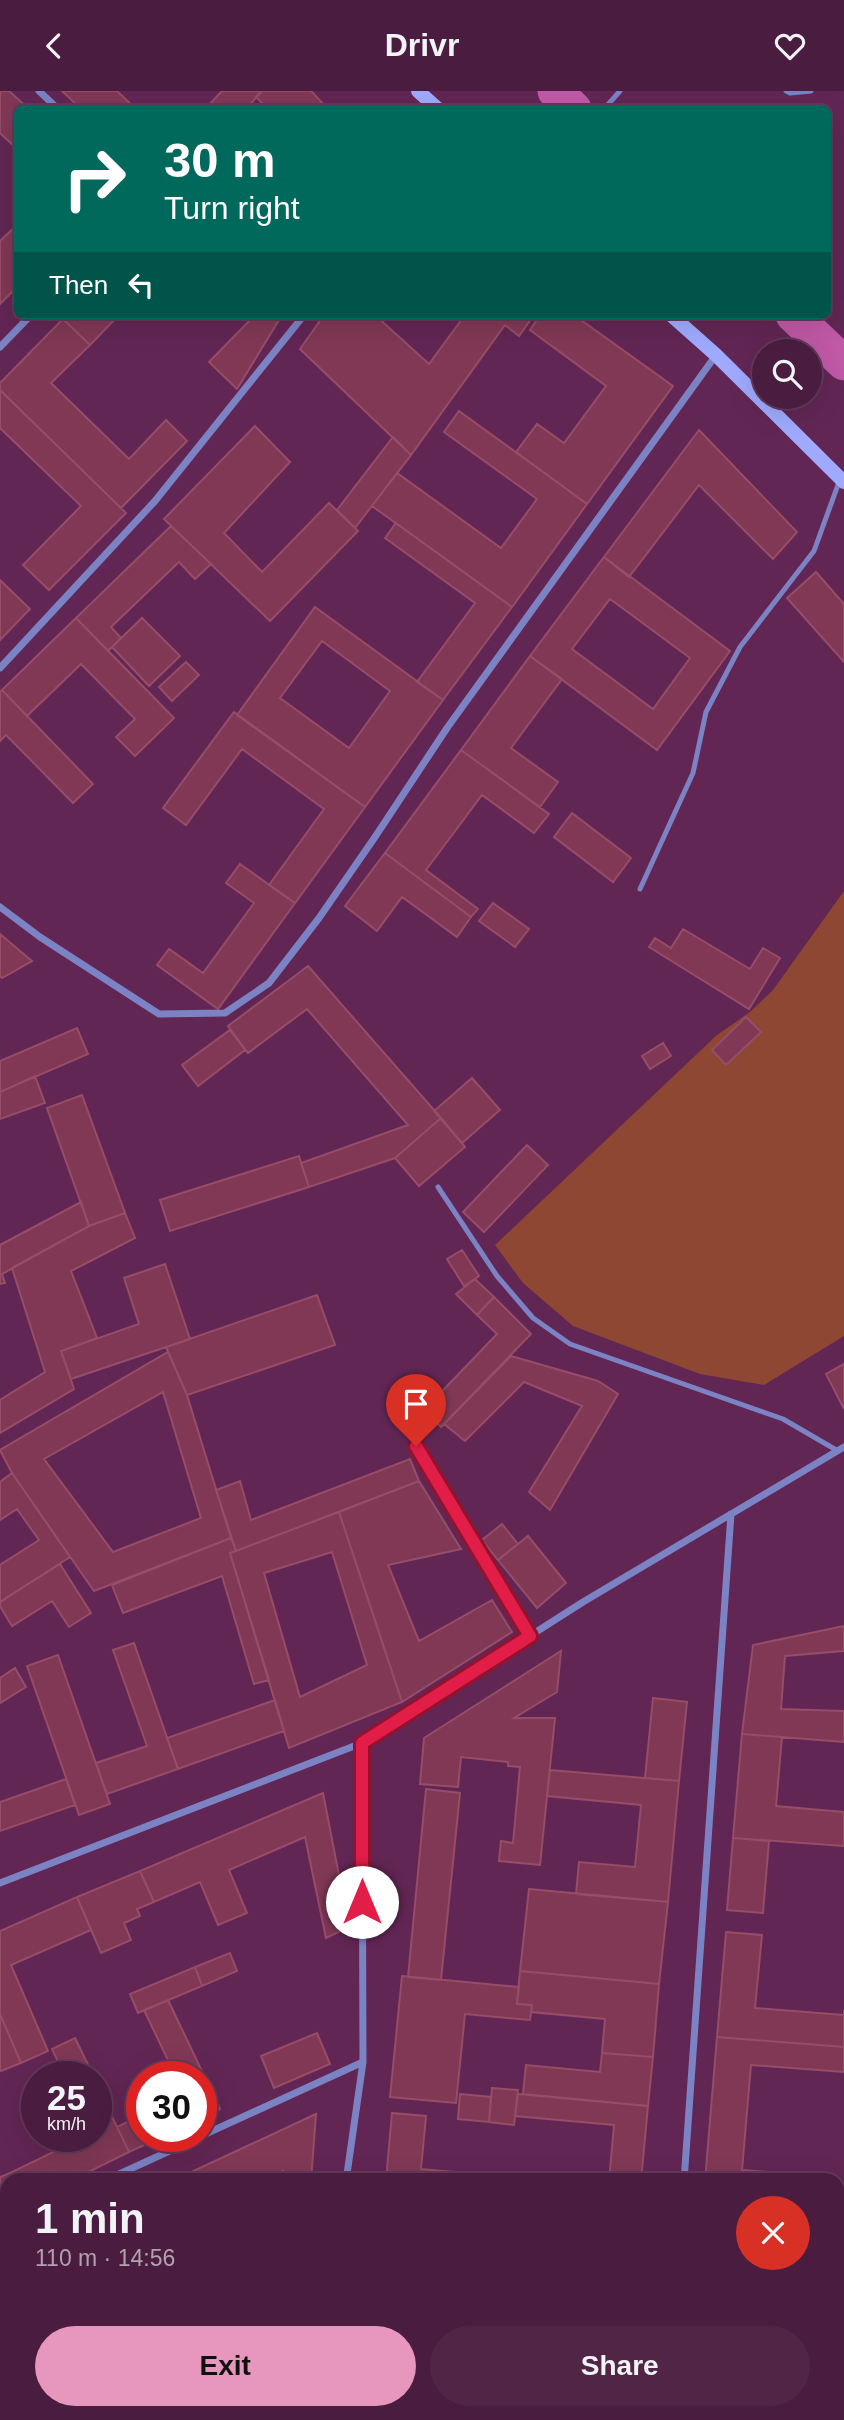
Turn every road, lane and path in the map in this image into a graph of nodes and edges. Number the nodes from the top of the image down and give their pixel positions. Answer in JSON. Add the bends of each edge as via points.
{"nodes":[{"id":1,"x":39,"y":91,"type":"edge"},
{"id":2,"x":620,"y":91,"type":"edge"},
{"id":3,"x":786,"y":91,"type":"edge"},
{"id":4,"x":811,"y":91,"type":"edge"},
{"id":5,"x":54,"y":105,"type":"edge"},
{"id":6,"x":608,"y":105,"type":"edge"},
{"id":7,"x":28,"y":319,"type":"edge"},
{"id":8,"x":301,"y":319,"type":"edge"},
{"id":9,"x":676,"y":319,"type":"edge"},
{"id":10,"x":0,"y":347,"type":"edge"},
{"id":11,"x":716,"y":355,"type":"junction"},
{"id":12,"x":842,"y":481,"type":"edge"},
{"id":13,"x":0,"y":668,"type":"edge"},
{"id":14,"x":640,"y":889,"type":"dead end"},
{"id":15,"x":0,"y":907,"type":"edge"},
{"id":16,"x":438,"y":1187,"type":"dead end"},
{"id":17,"x":416,"y":1446,"type":"dead end"},
{"id":18,"x":841,"y":1449,"type":"edge"},
{"id":19,"x":731,"y":1514,"type":"junction"},
{"id":20,"x":530,"y":1636,"type":"junction"},
{"id":21,"x":362,"y":1743,"type":"junction"},
{"id":22,"x":0,"y":1884,"type":"edge"},
{"id":23,"x":363,"y":2062,"type":"junction"},
{"id":24,"x":217,"y":2128,"type":"edge"},
{"id":25,"x":166,"y":2152,"type":"edge"},
{"id":26,"x":121,"y":2173,"type":"edge"},
{"id":27,"x":347,"y":2173,"type":"edge"},
{"id":28,"x":685,"y":2173,"type":"edge"}],
"edges":[{"from":1,"to":5,"type":"street"},
{"from":2,"to":6,"type":"lane"},
{"from":3,"to":4,"type":"lane"},
{"from":7,"to":10,"type":"street"},
{"from":8,"to":13,"type":"street","via":[[155,501]]},
{"from":9,"to":11,"type":"main road"},
{"from":11,"to":12,"type":"main road"},
{"from":11,"to":15,"type":"street","via":[[269,983],[225,1013],[159,1014]]},
{"from":12,"to":14,"type":"lane","via":[[814,551],[740,647],[706,712],[694,773]]},
{"from":16,"to":18,"type":"lane","via":[[496,1276],[533,1318],[570,1344],[783,1419]]},
{"from":17,"to":20,"type":"lane"},
{"from":18,"to":19,"type":"street"},
{"from":19,"to":20,"type":"street"},
{"from":19,"to":28,"type":"street"},
{"from":20,"to":21,"type":"street"},
{"from":21,"to":22,"type":"street"},
{"from":21,"to":23,"type":"street"},
{"from":23,"to":24,"type":"street"},
{"from":23,"to":27,"type":"street"},
{"from":25,"to":26,"type":"street"}]}
